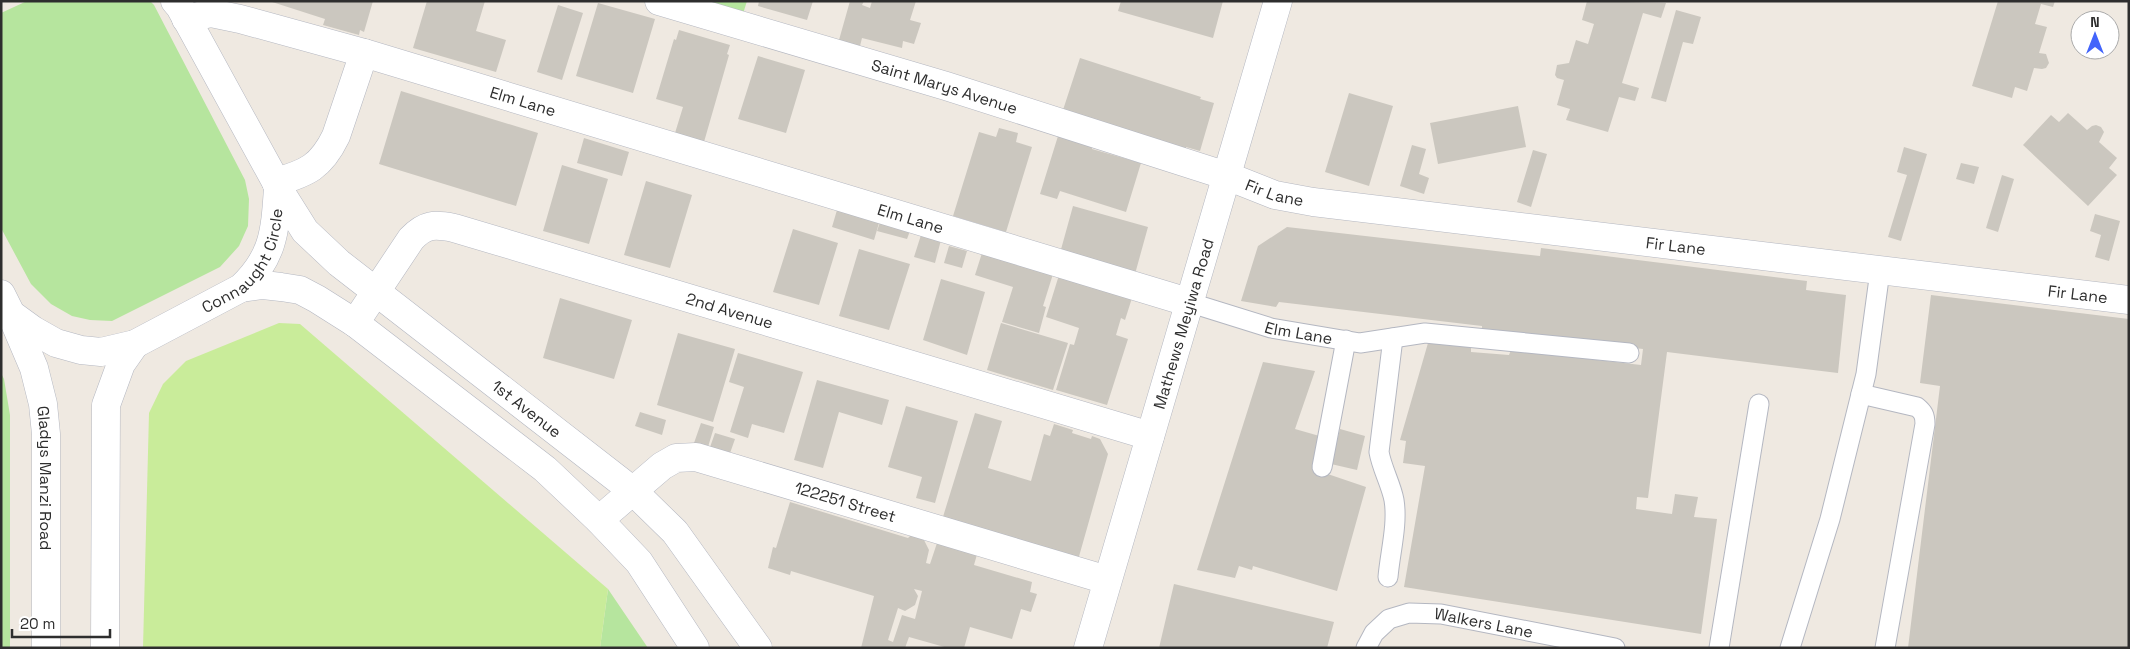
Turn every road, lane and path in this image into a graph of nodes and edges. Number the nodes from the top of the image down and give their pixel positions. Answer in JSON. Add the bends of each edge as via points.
{"nodes":[{"id":1,"x":659,"y":1,"type":"edge"},
{"id":2,"x":1278,"y":1,"type":"edge"},
{"id":3,"x":180,"y":7,"type":"edge"},
{"id":4,"x":364,"y":53,"type":"junction"},
{"id":5,"x":1227,"y":176,"type":"junction"},
{"id":6,"x":277,"y":185,"type":"junction"},
{"id":7,"x":1880,"y":271,"type":"junction"},
{"id":8,"x":241,"y":288,"type":"junction"},
{"id":9,"x":376,"y":293,"type":"junction"},
{"id":10,"x":2129,"y":300,"type":"edge"},
{"id":11,"x":1191,"y":303,"type":"junction"},
{"id":12,"x":6,"y":304,"type":"edge"},
{"id":13,"x":355,"y":323,"type":"junction"},
{"id":14,"x":1392,"y":338,"type":"junction"},
{"id":15,"x":1346,"y":340,"type":"junction"},
{"id":16,"x":135,"y":344,"type":"junction"},
{"id":17,"x":1630,"y":353,"type":"dead end"},
{"id":18,"x":1861,"y":394,"type":"junction"},
{"id":19,"x":1759,"y":404,"type":"dead end"},
{"id":20,"x":1150,"y":436,"type":"junction"},
{"id":21,"x":1322,"y":467,"type":"dead end"},
{"id":22,"x":634,"y":491,"type":"junction"},
{"id":23,"x":599,"y":520,"type":"junction"},
{"id":24,"x":1388,"y":577,"type":"dead end"},
{"id":25,"x":1107,"y":580,"type":"junction"},
{"id":26,"x":46,"y":648,"type":"edge"},
{"id":27,"x":105,"y":648,"type":"edge"},
{"id":28,"x":695,"y":648,"type":"edge"},
{"id":29,"x":758,"y":648,"type":"edge"},
{"id":30,"x":1088,"y":648,"type":"edge"},
{"id":31,"x":1366,"y":648,"type":"edge"},
{"id":32,"x":1615,"y":648,"type":"edge"},
{"id":33,"x":1719,"y":648,"type":"edge"},
{"id":34,"x":1790,"y":648,"type":"edge"},
{"id":35,"x":1885,"y":648,"type":"edge"}],
"edges":[{"from":1,"to":5,"type":"street","name":"Saint Marys Avenue","via":[[946,86]]},
{"from":2,"to":5,"type":"street","name":"Mathews Meyiwa Road"},
{"from":3,"to":4,"type":"street","name":"Elm Lane"},
{"from":3,"to":6,"type":"street","name":"Connaught Circle"},
{"from":4,"to":6,"type":"street","via":[[330,149],[302,174]]},
{"from":4,"to":11,"type":"street","name":"Elm Lane"},
{"from":5,"to":7,"type":"street","name":"Fir Lane","via":[[1276,195],[1313,202]]},
{"from":5,"to":11,"type":"street","name":"Mathews Meyiwa Road"},
{"from":6,"to":8,"type":"street","name":"Connaught Circle","via":[[272,241],[264,261]]},
{"from":6,"to":9,"type":"street","name":"1st Avenue","via":[[305,231]]},
{"from":7,"to":10,"type":"street","name":"Fir Lane"},
{"from":7,"to":18,"type":"lane"},
{"from":8,"to":13,"type":"street","via":[[263,285],[300,290]]},
{"from":8,"to":16,"type":"street","name":"Connaught Circle"},
{"from":9,"to":13,"type":"street","name":"2nd Avenue"},
{"from":9,"to":20,"type":"street","name":"2nd Avenue","via":[[410,239],[421,229],[437,225],[454,228]]},
{"from":9,"to":22,"type":"street","name":"1st Avenue"},
{"from":11,"to":15,"type":"lane","name":"Elm Lane","via":[[1271,328]]},
{"from":11,"to":20,"type":"street","name":"Mathews Meyiwa Road"},
{"from":12,"to":16,"type":"street","name":"Connaught Circle","via":[[33,330],[56,343],[101,352]]},
{"from":12,"to":26,"type":"street","name":"Gladys Manzi Road","via":[[34,368],[43,404],[46,434]]},
{"from":13,"to":23,"type":"street","via":[[545,469]]},
{"from":14,"to":15,"type":"lane","name":"Elm Lane","via":[[1369,343]]},
{"from":14,"to":17,"type":"lane","name":"Elm Lane","via":[[1425,333]]},
{"from":14,"to":24,"type":"lane","via":[[1379,452],[1395,511]]},
{"from":15,"to":21,"type":"lane"},
{"from":16,"to":27,"type":"street","via":[[121,364],[106,406]]},
{"from":18,"to":34,"type":"lane","via":[[1830,519]]},
{"from":18,"to":35,"type":"lane","via":[[1917,406],[1925,417]]},
{"from":19,"to":33,"type":"lane"},
{"from":20,"to":25,"type":"street","name":"Mathews Meyiwa Road"},
{"from":22,"to":23,"type":"street","name":"122251 Street"},
{"from":22,"to":25,"type":"street","name":"122251 Street","via":[[676,458],[696,457]]},
{"from":22,"to":29,"type":"street","name":"1st Avenue","via":[[675,532]]},
{"from":23,"to":28,"type":"street","via":[[639,562]]},
{"from":25,"to":30,"type":"street","name":"Mathews Meyiwa Road"},
{"from":31,"to":32,"type":"lane","name":"Walkers Lane","via":[[1374,633],[1389,619],[1409,613],[1441,614]]}]}
